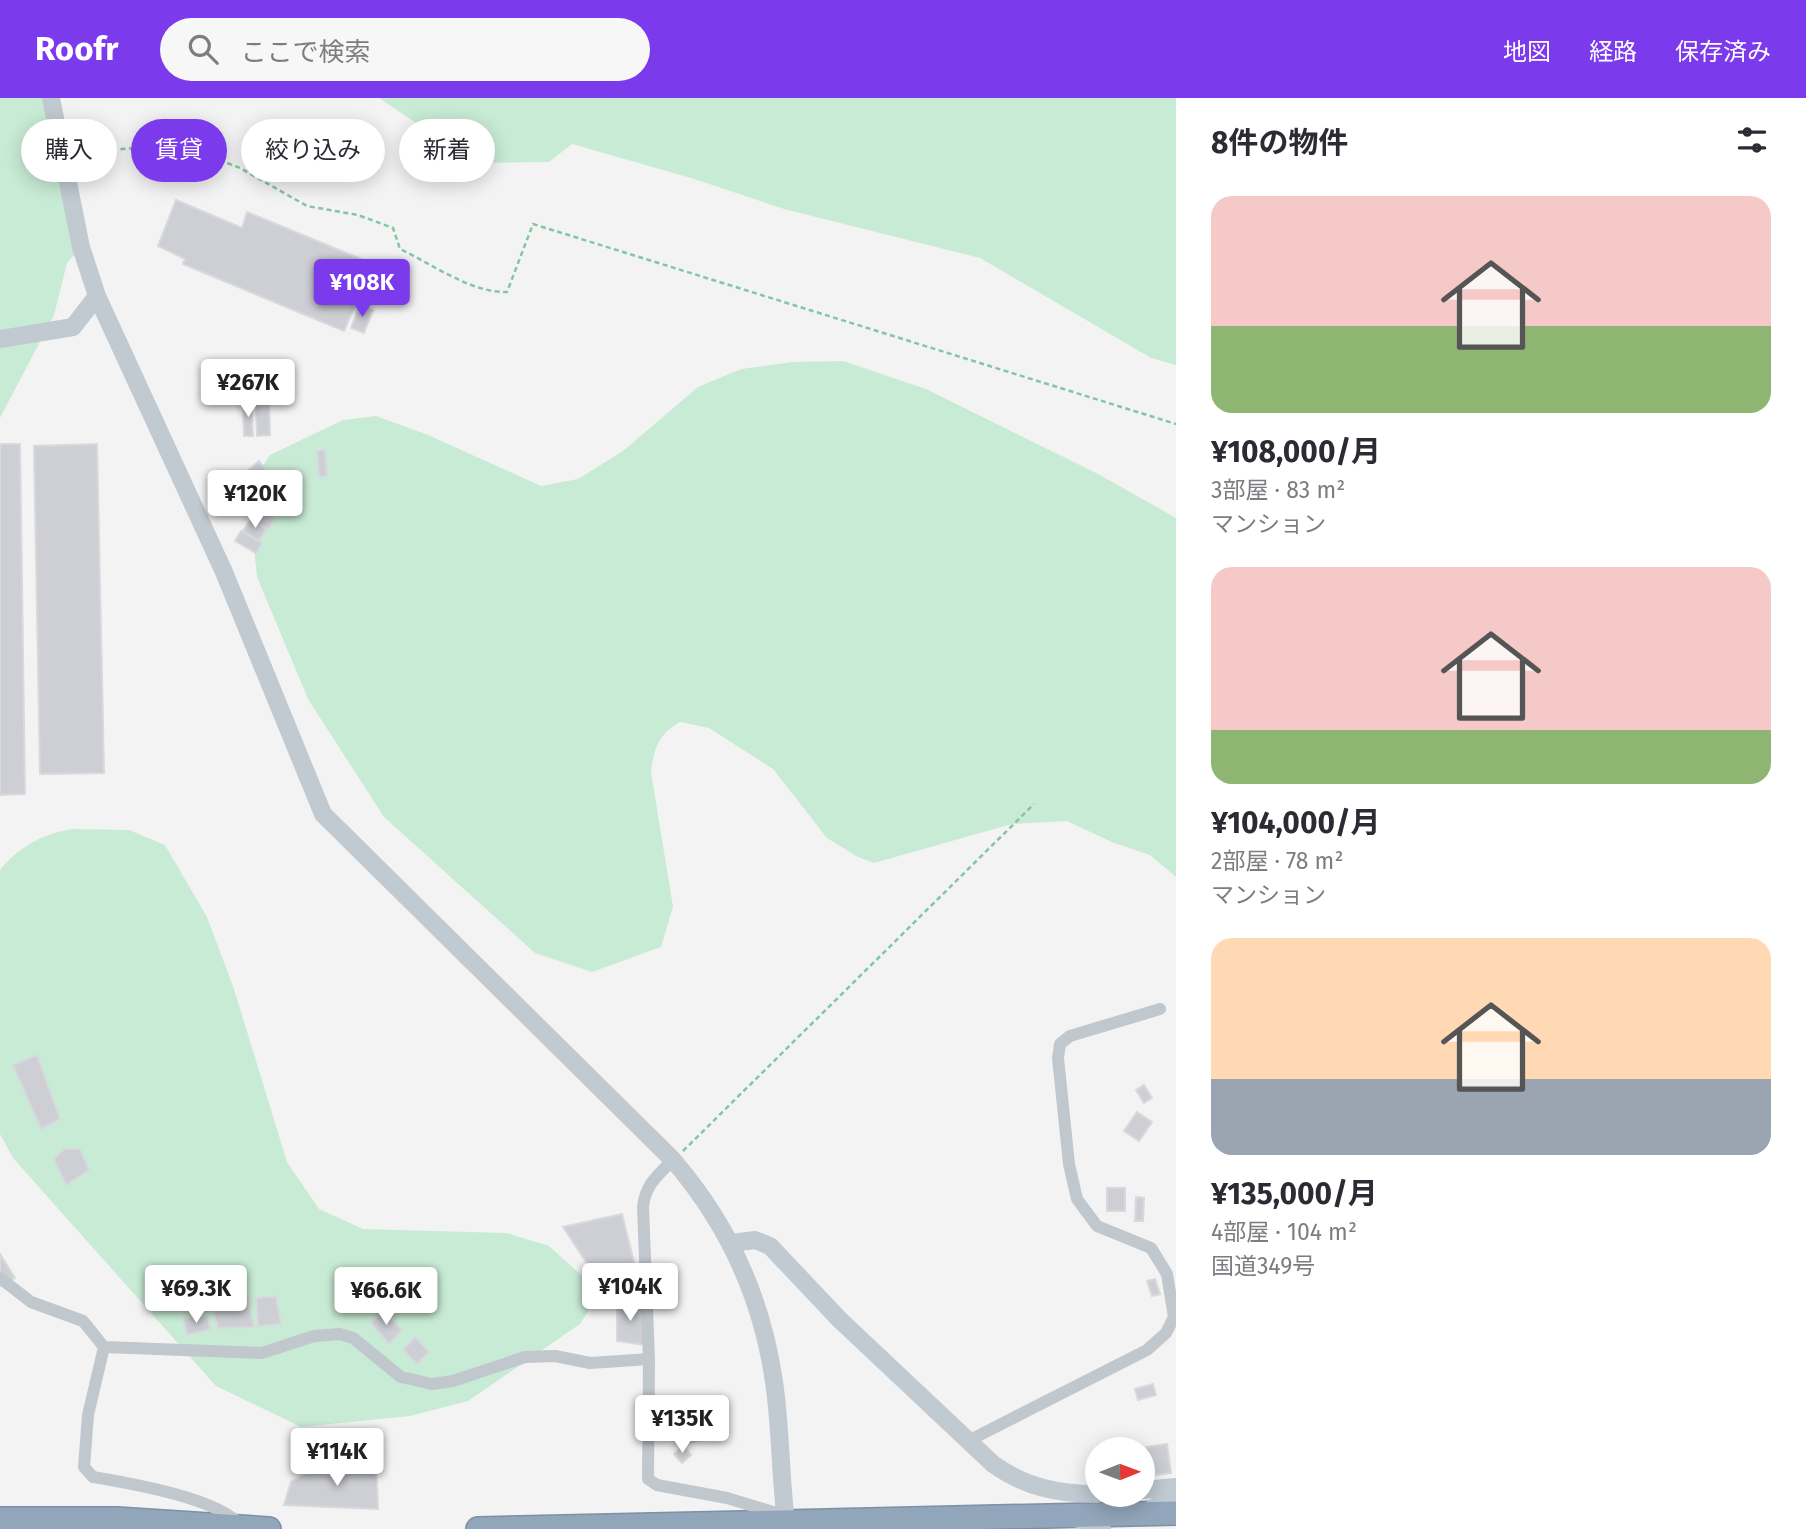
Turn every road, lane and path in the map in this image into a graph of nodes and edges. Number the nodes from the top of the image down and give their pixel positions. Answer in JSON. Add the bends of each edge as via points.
{"nodes":[{"id":1,"x":51,"y":98,"type":"edge"},
{"id":2,"x":55,"y":119,"type":"edge"},
{"id":3,"x":117,"y":149,"type":"edge"},
{"id":4,"x":67,"y":182,"type":"edge"},
{"id":5,"x":97,"y":296,"type":"junction"},
{"id":6,"x":0,"y":339,"type":"edge"},
{"id":7,"x":1176,"y":424,"type":"edge"},
{"id":8,"x":1034,"y":804,"type":"dead end"},
{"id":9,"x":1160,"y":1009,"type":"dead end"},
{"id":10,"x":673,"y":1160,"type":"junction"},
{"id":11,"x":732,"y":1243,"type":"junction"},
{"id":12,"x":0,"y":1278,"type":"edge"},
{"id":13,"x":104,"y":1347,"type":"junction"},
{"id":14,"x":649,"y":1359,"type":"junction"},
{"id":15,"x":968,"y":1441,"type":"junction"},
{"id":16,"x":1176,"y":1487,"type":"edge"},
{"id":17,"x":1155,"y":1489,"type":"edge"},
{"id":18,"x":1085,"y":1493,"type":"edge"},
{"id":19,"x":1176,"y":1495,"type":"edge"},
{"id":20,"x":1176,"y":1513,"type":"edge"},
{"id":21,"x":1143,"y":1514,"type":"junction"},
{"id":22,"x":1072,"y":1515,"type":"junction"},
{"id":23,"x":785,"y":1518,"type":"junction"},
{"id":24,"x":0,"y":1519,"type":"edge"},
{"id":25,"x":242,"y":1526,"type":"junction"},
{"id":26,"x":269,"y":1529,"type":"edge"},
{"id":27,"x":478,"y":1529,"type":"edge"},
{"id":28,"x":1105,"y":1529,"type":"edge"}],
"edges":[{"from":1,"to":2,"type":"street"},
{"from":3,"to":7,"type":"path","via":[[182,145],[240,168],[307,206],[358,215],[393,228],[400,249],[480,288],[507,292],[533,224]]},
{"from":4,"to":5,"type":"street"},
{"from":5,"to":6,"type":"street","via":[[73,327]]},
{"from":5,"to":10,"type":"street","via":[[224,572],[323,814]]},
{"from":8,"to":10,"type":"path"},
{"from":9,"to":15,"type":"street","via":[[1070,1036],[1060,1044],[1058,1058],[1067,1151],[1077,1199],[1097,1226],[1151,1248],[1167,1274],[1174,1317],[1166,1333],[1147,1350]]},
{"from":10,"to":11,"type":"street","via":[[703,1195]]},
{"from":10,"to":14,"type":"street","via":[[644,1192]]},
{"from":11,"to":15,"type":"street","via":[[755,1240],[770,1246],[840,1320]]},
{"from":11,"to":23,"type":"street","via":[[769,1349]]},
{"from":12,"to":13,"type":"street","via":[[31,1302],[83,1321]]},
{"from":13,"to":14,"type":"street","via":[[262,1353],[314,1336],[340,1334],[353,1338],[401,1377],[432,1384],[540,1355],[590,1363]]},
{"from":13,"to":25,"type":"street","via":[[88,1415],[87,1472],[199,1502],[235,1518]]},
{"from":14,"to":23,"type":"street","via":[[646,1472],[652,1484],[727,1498]]},
{"from":15,"to":18,"type":"street","via":[[1013,1478],[1054,1492]]},
{"from":16,"to":17,"type":"street"},
{"from":19,"to":21,"type":"street"},
{"from":20,"to":21,"type":"highway"},
{"from":21,"to":22,"type":"highway"},
{"from":22,"to":23,"type":"highway"},
{"from":22,"to":28,"type":"street","via":[[1075,1521]]},
{"from":23,"to":27,"type":"highway"},
{"from":24,"to":25,"type":"highway"},
{"from":25,"to":26,"type":"highway"}]}
